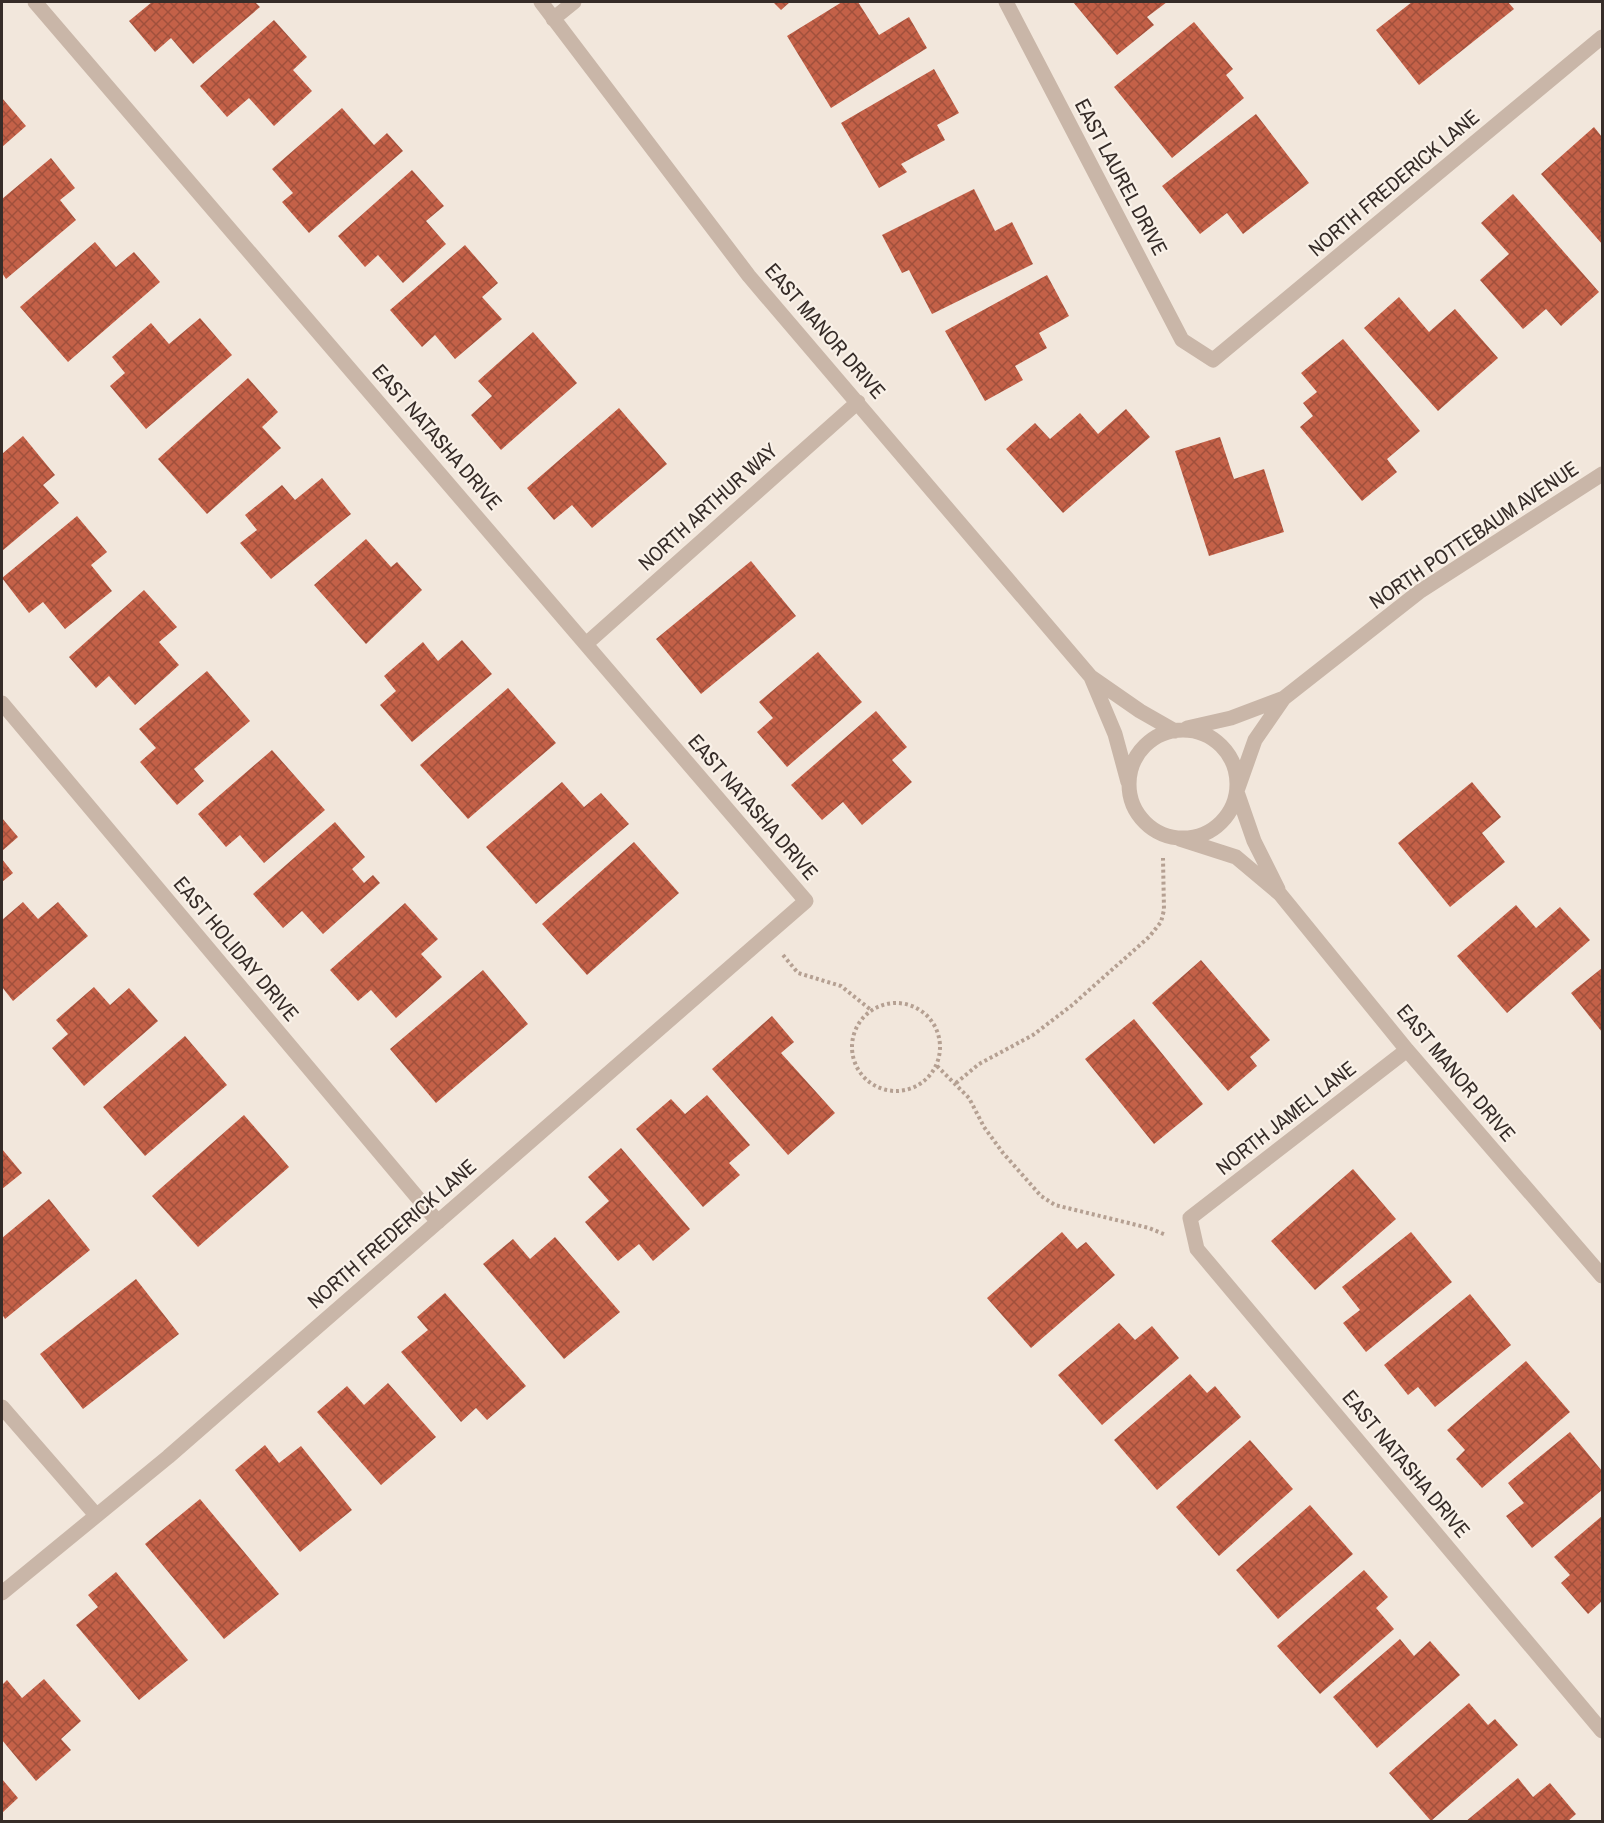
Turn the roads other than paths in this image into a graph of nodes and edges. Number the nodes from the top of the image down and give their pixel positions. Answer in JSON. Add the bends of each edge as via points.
{"nodes":[{"id":1,"x":35,"y":2,"type":"edge"},
{"id":2,"x":541,"y":2,"type":"edge"},
{"id":3,"x":573,"y":2,"type":"edge"},
{"id":4,"x":1006,"y":2,"type":"edge"},
{"id":5,"x":553,"y":19,"type":"junction"},
{"id":6,"x":1602,"y":37,"type":"edge"},
{"id":7,"x":1213,"y":360,"type":"joint"},
{"id":8,"x":858,"y":402,"type":"junction"},
{"id":9,"x":1602,"y":474,"type":"edge"},
{"id":10,"x":586,"y":644,"type":"junction"},
{"id":11,"x":1091,"y":677,"type":"junction"},
{"id":12,"x":1284,"y":698,"type":"junction"},
{"id":13,"x":2,"y":703,"type":"edge"},
{"id":14,"x":1178,"y":730,"type":"junction"},
{"id":15,"x":1129,"y":786,"type":"junction"},
{"id":16,"x":1237,"y":790,"type":"junction"},
{"id":17,"x":1180,"y":839,"type":"junction"},
{"id":18,"x":1280,"y":894,"type":"junction"},
{"id":19,"x":806,"y":901,"type":"joint"},
{"id":20,"x":1407,"y":1050,"type":"junction"},
{"id":21,"x":1190,"y":1218,"type":"joint"},
{"id":22,"x":438,"y":1222,"type":"junction"},
{"id":23,"x":1602,"y":1276,"type":"edge"},
{"id":24,"x":2,"y":1407,"type":"edge"},
{"id":25,"x":96,"y":1515,"type":"junction"},
{"id":26,"x":2,"y":1593,"type":"edge"},
{"id":27,"x":1602,"y":1731,"type":"edge"}],
"edges":[{"from":1,"to":10,"type":"street","name":"EAST NATASHA DRIVE"},
{"from":2,"to":5,"type":"street","name":"EAST MANOR DRIVE"},
{"from":3,"to":5,"type":"street"},
{"from":4,"to":7,"type":"street","name":"EAST LAUREL DRIVE","via":[[1182,340]]},
{"from":5,"to":8,"type":"street","name":"EAST MANOR DRIVE","via":[[749,276]]},
{"from":6,"to":7,"type":"street","name":"NORTH FREDERICK LANE"},
{"from":8,"to":10,"type":"street","name":"NORTH ARTHUR WAY"},
{"from":8,"to":11,"type":"street","name":"EAST MANOR DRIVE"},
{"from":9,"to":12,"type":"street","name":"NORTH POTTEBAUM AVENUE","via":[[1419,592]]},
{"from":10,"to":19,"type":"street","name":"EAST NATASHA DRIVE"},
{"from":11,"to":14,"type":"street","name":"EAST MANOR DRIVE","via":[[1140,711]]},
{"from":11,"to":15,"type":"street","name":"EAST MANOR DRIVE","via":[[1115,734]]},
{"from":12,"to":14,"type":"street","name":"NORTH POTTEBAUM AVENUE","via":[[1231,718]]},
{"from":12,"to":16,"type":"street","name":"NORTH POTTEBAUM AVENUE","via":[[1255,740]]},
{"from":13,"to":22,"type":"street","name":"EAST HOLIDAY DRIVE"},
{"from":14,"to":15,"type":"street","via":[[1149,741],[1130,769]]},
{"from":14,"to":16,"type":"street","via":[[1199,732],[1228,753],[1236,770]]},
{"from":15,"to":17,"type":"street","via":[[1139,817],[1165,836]]},
{"from":16,"to":17,"type":"street","via":[[1226,819],[1197,837]]},
{"from":16,"to":18,"type":"street","name":"EAST MANOR DRIVE","via":[[1254,841]]},
{"from":17,"to":18,"type":"street","name":"EAST MANOR DRIVE","via":[[1236,857]]},
{"from":18,"to":20,"type":"street","name":"EAST MANOR DRIVE"},
{"from":19,"to":22,"type":"street","name":"NORTH FREDERICK LANE"},
{"from":20,"to":21,"type":"street","name":"NORTH JAMEL LANE"},
{"from":20,"to":23,"type":"street","name":"EAST MANOR DRIVE"},
{"from":21,"to":27,"type":"street","name":"EAST NATASHA DRIVE","via":[[1197,1249]]},
{"from":22,"to":25,"type":"street","name":"NORTH FREDERICK LANE"},
{"from":24,"to":25,"type":"street"},
{"from":25,"to":26,"type":"street","name":"NORTH FREDERICK LANE"}]}
